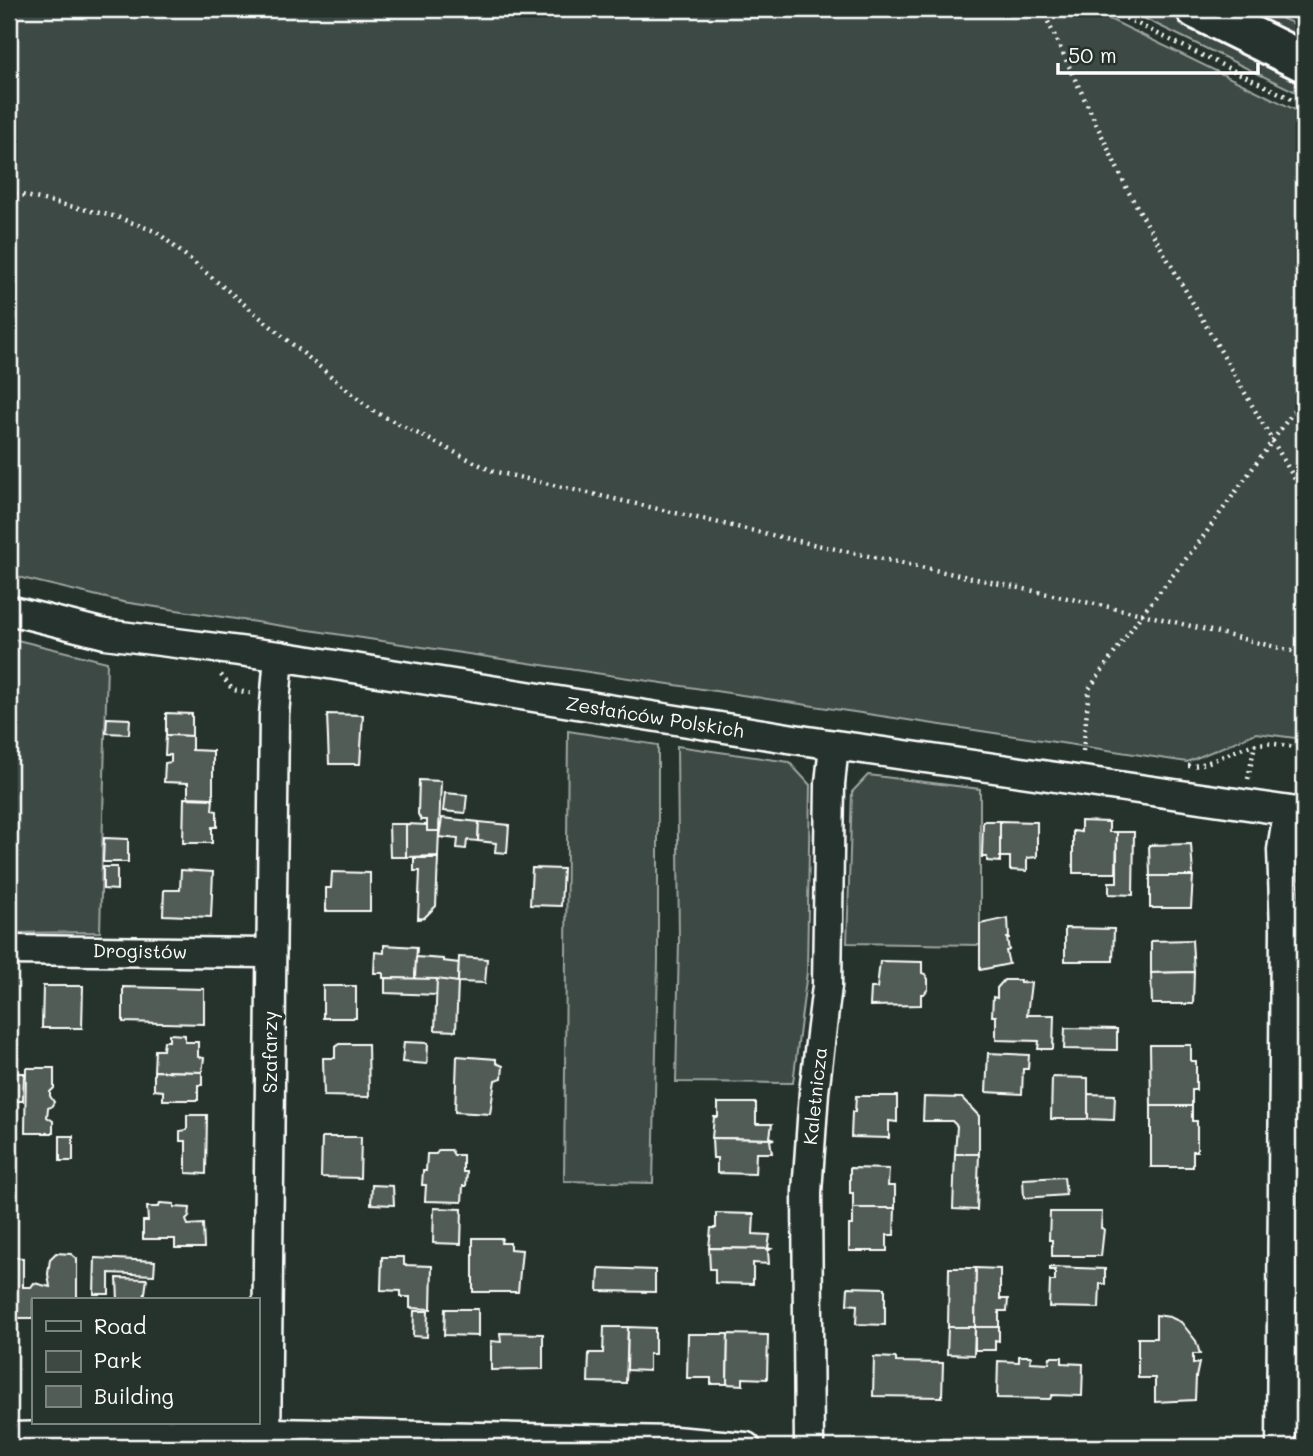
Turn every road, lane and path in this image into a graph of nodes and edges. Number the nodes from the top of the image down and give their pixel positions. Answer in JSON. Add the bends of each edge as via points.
{"nodes":[{"id":1,"x":1042,"y":9,"type":"edge"},
{"id":2,"x":1107,"y":9,"type":"edge"},
{"id":3,"x":1196,"y":9,"type":"edge"},
{"id":4,"x":1304,"y":62,"type":"edge"},
{"id":5,"x":1304,"y":105,"type":"edge"},
{"id":6,"x":9,"y":192,"type":"edge"},
{"id":7,"x":1304,"y":397,"type":"edge"},
{"id":8,"x":1271,"y":440,"type":"junction"},
{"id":9,"x":1304,"y":495,"type":"edge"},
{"id":10,"x":9,"y":610,"type":"edge"},
{"id":11,"x":1142,"y":614,"type":"junction"},
{"id":12,"x":1304,"y":654,"type":"edge"},
{"id":13,"x":279,"y":656,"type":"junction"},
{"id":14,"x":1255,"y":744,"type":"junction"},
{"id":15,"x":834,"y":745,"type":"junction"},
{"id":16,"x":1069,"y":749,"type":"dead end"},
{"id":17,"x":1304,"y":749,"type":"edge"},
{"id":18,"x":1083,"y":751,"type":"junction"},
{"id":19,"x":1095,"y":753,"type":"dead end"},
{"id":20,"x":1182,"y":765,"type":"dead end"},
{"id":21,"x":1246,"y":790,"type":"dead end"},
{"id":22,"x":1296,"y":812,"type":"edge"},
{"id":23,"x":9,"y":950,"type":"edge"},
{"id":24,"x":271,"y":953,"type":"junction"},
{"id":25,"x":9,"y":1437,"type":"edge"},
{"id":26,"x":266,"y":1441,"type":"edge"},
{"id":27,"x":746,"y":1447,"type":"edge"},
{"id":28,"x":809,"y":1447,"type":"edge"},
{"id":29,"x":1281,"y":1447,"type":"edge"}],
"edges":[{"from":1,"to":8,"type":"path","via":[[1128,191]]},
{"from":2,"to":5,"type":"path"},
{"from":3,"to":4,"type":"main road"},
{"from":6,"to":11,"type":"path","via":[[157,232],[373,411],[492,471]]},
{"from":7,"to":8,"type":"path"},
{"from":8,"to":9,"type":"path"},
{"from":8,"to":11,"type":"path"},
{"from":10,"to":13,"type":"street","name":"Zesłańców Polskich","via":[[105,634]]},
{"from":11,"to":12,"type":"path"},
{"from":11,"to":18,"type":"path","via":[[1089,690]]},
{"from":13,"to":15,"type":"street","name":"Zesłańców Polskich"},
{"from":13,"to":24,"type":"street","name":"Szafarzy"},
{"from":14,"to":17,"type":"path"},
{"from":14,"to":20,"type":"path","via":[[1199,765]]},
{"from":14,"to":21,"type":"path"},
{"from":15,"to":22,"type":"street","name":"Zesłańców Polskich"},
{"from":15,"to":28,"type":"street","name":"Kaletnicza","via":[[827,986],[807,1192]]},
{"from":16,"to":18,"type":"path"},
{"from":18,"to":19,"type":"path"},
{"from":22,"to":29,"type":"street","via":[[1282,850]]},
{"from":23,"to":24,"type":"street","name":"Drogistów"},
{"from":24,"to":26,"type":"street","name":"Szafarzy"},
{"from":25,"to":26,"type":"street","via":[[227,1432]]},
{"from":26,"to":27,"type":"street","via":[[576,1438]]}]}
